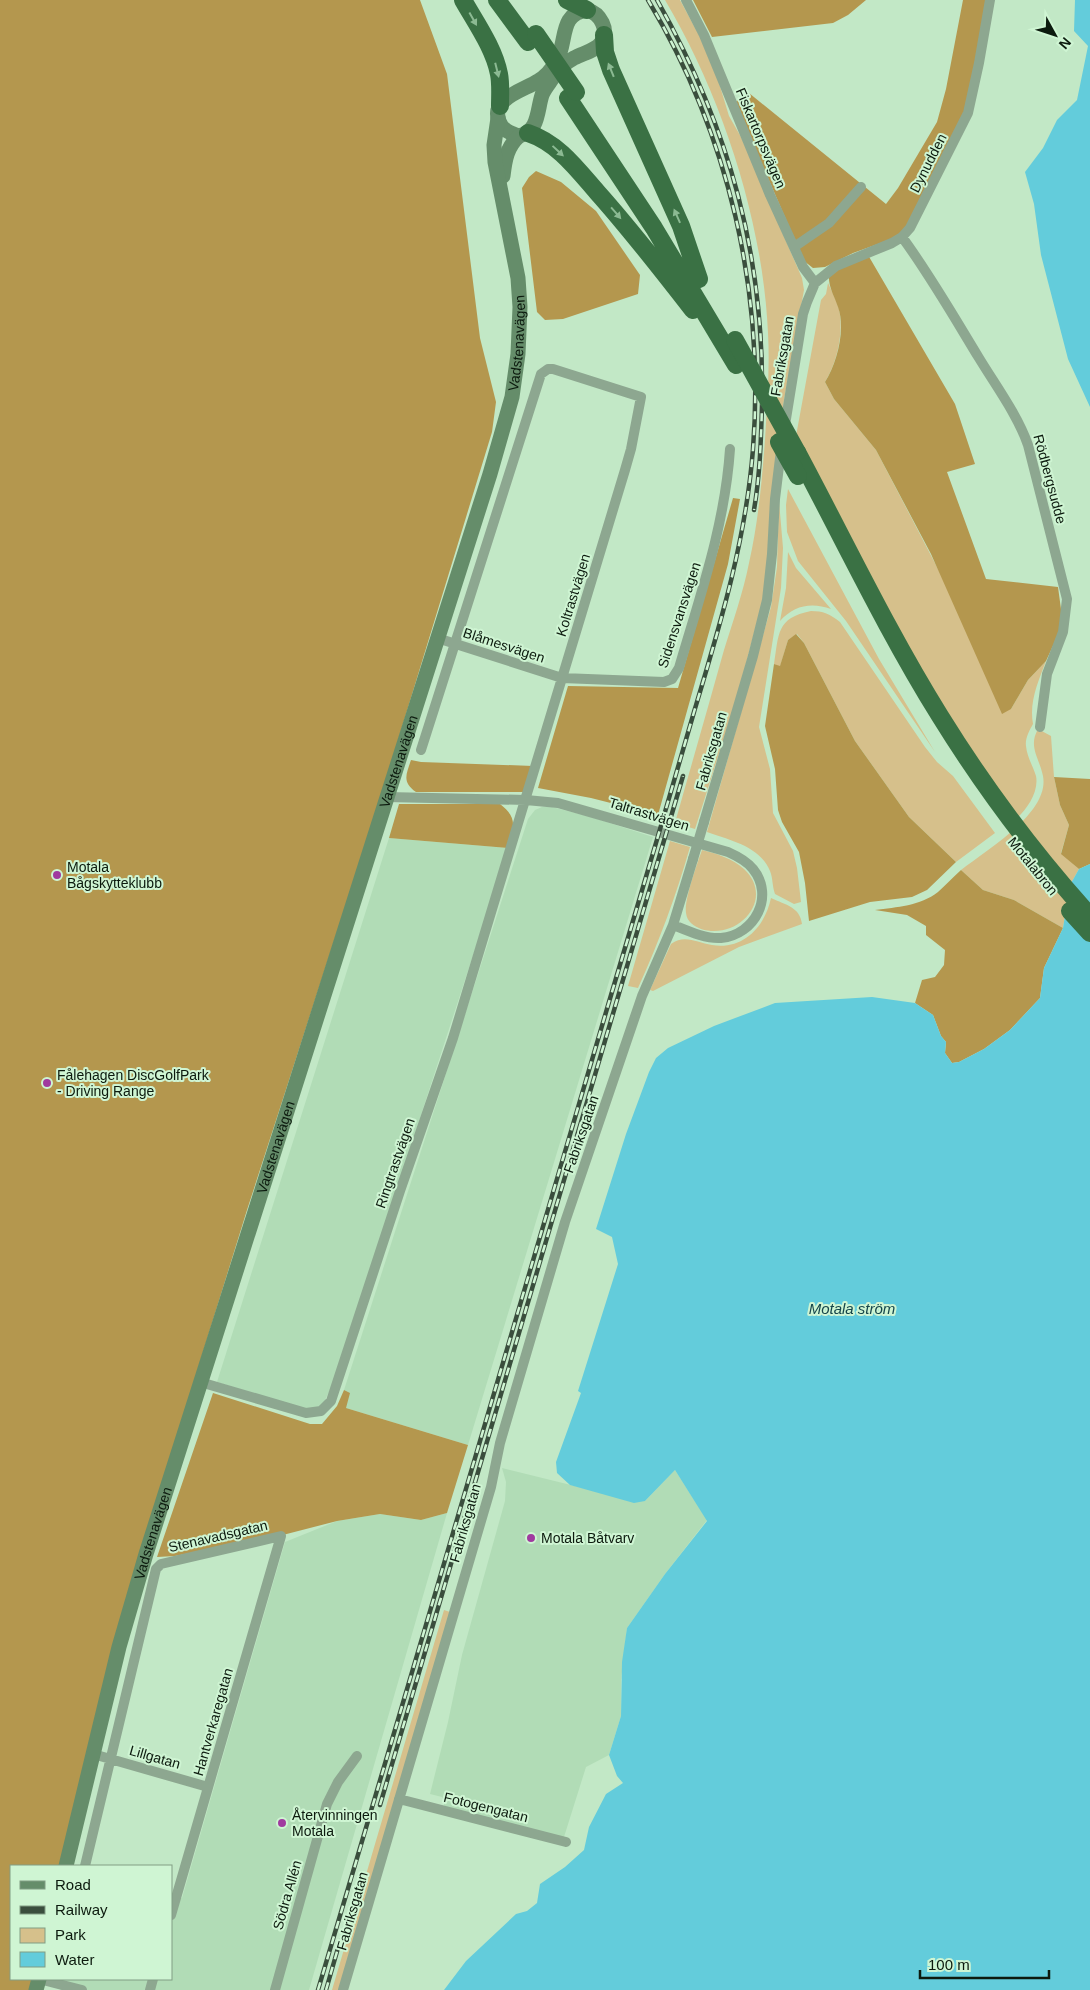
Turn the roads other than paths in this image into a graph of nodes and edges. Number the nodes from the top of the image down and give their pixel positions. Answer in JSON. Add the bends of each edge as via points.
{"nodes":[{"id":1,"x":463,"y":0,"type":"edge"},
{"id":2,"x":498,"y":0,"type":"edge"},
{"id":3,"x":511,"y":0,"type":"edge"},
{"id":4,"x":567,"y":0,"type":"edge"},
{"id":5,"x":686,"y":0,"type":"edge"},
{"id":6,"x":990,"y":0,"type":"edge"},
{"id":7,"x":586,"y":10,"type":"junction"},
{"id":8,"x":604,"y":36,"type":"junction"},
{"id":9,"x":532,"y":38,"type":"junction"},
{"id":10,"x":572,"y":95,"type":"junction"},
{"id":11,"x":499,"y":112,"type":"junction"},
{"id":12,"x":524,"y":134,"type":"junction"},
{"id":13,"x":861,"y":187,"type":"dead end"},
{"id":14,"x":501,"y":190,"type":"junction"},
{"id":15,"x":902,"y":237,"type":"junction"},
{"id":16,"x":794,"y":247,"type":"junction"},
{"id":17,"x":699,"y":279,"type":"junction"},
{"id":18,"x":815,"y":283,"type":"junction"},
{"id":19,"x":736,"y":365,"type":"junction"},
{"id":20,"x":640,"y":398,"type":"joint"},
{"id":21,"x":730,"y":449,"type":"dead end"},
{"id":22,"x":437,"y":638,"type":"junction"},
{"id":23,"x":454,"y":644,"type":"junction"},
{"id":24,"x":562,"y":678,"type":"junction"},
{"id":25,"x":1040,"y":727,"type":"dead end"},
{"id":26,"x":420,"y":750,"type":"dead end"},
{"id":27,"x":985,"y":793,"type":"junction"},
{"id":28,"x":387,"y":797,"type":"junction"},
{"id":29,"x":526,"y":800,"type":"junction"},
{"id":30,"x":1090,"y":916,"type":"edge"},
{"id":31,"x":673,"y":925,"type":"junction"},
{"id":32,"x":1090,"y":933,"type":"edge"},
{"id":33,"x":200,"y":1382,"type":"junction"},
{"id":34,"x":281,"y":1536,"type":"joint"},
{"id":35,"x":162,"y":1564,"type":"joint"},
{"id":36,"x":93,"y":1754,"type":"junction"},
{"id":37,"x":357,"y":1756,"type":"dead end"},
{"id":38,"x":110,"y":1759,"type":"junction"},
{"id":39,"x":208,"y":1787,"type":"junction"},
{"id":40,"x":399,"y":1800,"type":"junction"},
{"id":41,"x":566,"y":1842,"type":"dead end"},
{"id":42,"x":66,"y":1865,"type":"edge"},
{"id":43,"x":85,"y":1865,"type":"edge"},
{"id":44,"x":172,"y":1912,"type":"edge"},
{"id":45,"x":43,"y":1980,"type":"edge"},
{"id":46,"x":57,"y":1984,"type":"edge"},
{"id":47,"x":82,"y":1990,"type":"edge"},
{"id":48,"x":274,"y":1990,"type":"edge"},
{"id":49,"x":343,"y":1990,"type":"edge"}],
"edges":[{"from":1,"to":11,"type":"highway","one_way":true,"via":[[497,65]]},
{"from":2,"to":9,"type":"highway"},
{"from":3,"to":9,"type":"highway"},
{"from":4,"to":7,"type":"highway"},
{"from":5,"to":16,"type":"street","name":"Fiskartorpsvägen"},
{"from":6,"to":15,"type":"street","name":"Dynudden","via":[[968,113],[914,220]]},
{"from":7,"to":8,"type":"main road","via":[[599,17]]},
{"from":7,"to":11,"type":"main road","via":[[569,18],[560,53],[550,71],[510,96]]},
{"from":8,"to":12,"type":"main road","name":"Vadstenavägen","via":[[596,48],[566,63],[554,76],[543,92],[537,119]]},
{"from":17,"to":8,"type":"highway","one_way":true,"via":[[681,226],[611,70]]},
{"from":9,"to":10,"type":"highway","bridge":true},
{"from":10,"to":17,"type":"highway"},
{"from":10,"to":19,"type":"highway"},
{"from":11,"to":12,"type":"main road","via":[[505,130]]},
{"from":11,"to":14,"type":"main road","name":"Vadstenavägen","via":[[494,146]]},
{"from":12,"to":14,"type":"main road","name":"Vadstenavägen","via":[[512,142],[506,152]]},
{"from":12,"to":19,"type":"highway","one_way":true,"via":[[551,144],[583,176],[624,222]]},
{"from":13,"to":16,"type":"street","via":[[829,224]]},
{"from":14,"to":22,"type":"main road","name":"Vadstenavägen","via":[[518,278],[520,307],[512,397]]},
{"from":15,"to":18,"type":"street","name":"Dynudden","via":[[836,266]]},
{"from":15,"to":25,"type":"street","name":"Rödbergsudde","via":[[995,384],[1028,445],[1067,599],[1063,632],[1046,674]]},
{"from":16,"to":18,"type":"street","name":"Fiskartorpsvägen"},
{"from":17,"to":27,"type":"highway","bridge":true},
{"from":18,"to":31,"type":"street","name":"Fabriksgatan","bridge":true,"via":[[804,314],[788,402],[775,499],[767,600]]},
{"from":19,"to":27,"type":"highway","bridge":true,"via":[[910,687]]},
{"from":20,"to":23,"type":"street","name":"Vadstenavägen","via":[[548,369],[544,371],[538,380]]},
{"from":20,"to":24,"type":"street","name":"Koltrastvägen","via":[[631,449]]},
{"from":21,"to":24,"type":"street","name":"Sidensvansvägen","via":[[721,518],[676,675],[664,682]]},
{"from":22,"to":23,"type":"street","name":"Blåmesvägen"},
{"from":22,"to":28,"type":"main road","name":"Vadstenavägen"},
{"from":23,"to":24,"type":"street","name":"Blåmesvägen"},
{"from":23,"to":26,"type":"street","name":"Vadstenavägen"},
{"from":24,"to":29,"type":"street","name":"Koltrastvägen"},
{"from":27,"to":30,"type":"highway","name":"Motalabron"},
{"from":27,"to":32,"type":"highway","name":"Motalabron","via":[[1040,876]]},
{"from":28,"to":29,"type":"street","name":"Taltrastvägen"},
{"from":28,"to":33,"type":"main road","name":"Vadstenavägen"},
{"from":29,"to":31,"type":"street","name":"Taltrastvägen","via":[[575,807],[728,852],[754,869],[761,884],[762,900],[760,910],[748,927],[730,936],[714,938]]},
{"from":29,"to":33,"type":"street","name":"Ringtrastvägen","via":[[453,1038],[331,1400],[320,1412],[306,1414]]},
{"from":31,"to":40,"type":"street","name":"Fabriksgatan","via":[[642,996],[566,1222]]},
{"from":33,"to":36,"type":"main road","name":"Vadstenavägen","via":[[133,1595]]},
{"from":34,"to":35,"type":"street","name":"Stenavadsgatan"},
{"from":34,"to":39,"type":"street","name":"Hantverkaregatan"},
{"from":35,"to":38,"type":"street","name":"Vadstenavägen","via":[[154,1573]]},
{"from":36,"to":38,"type":"street","name":"Lillgatan"},
{"from":36,"to":42,"type":"main road","name":"Vadstenavägen"},
{"from":37,"to":48,"type":"street","name":"Södra Allén","via":[[327,1804]]},
{"from":38,"to":39,"type":"street","name":"Lillgatan"},
{"from":38,"to":43,"type":"street","name":"Vadstenavägen"},
{"from":39,"to":44,"type":"street","name":"Hantverkaregatan"},
{"from":40,"to":41,"type":"street","name":"Fotogengatan"},
{"from":40,"to":49,"type":"street","name":"Fabriksgatan"},
{"from":45,"to":46,"type":"street"},
{"from":46,"to":47,"type":"street"}]}
